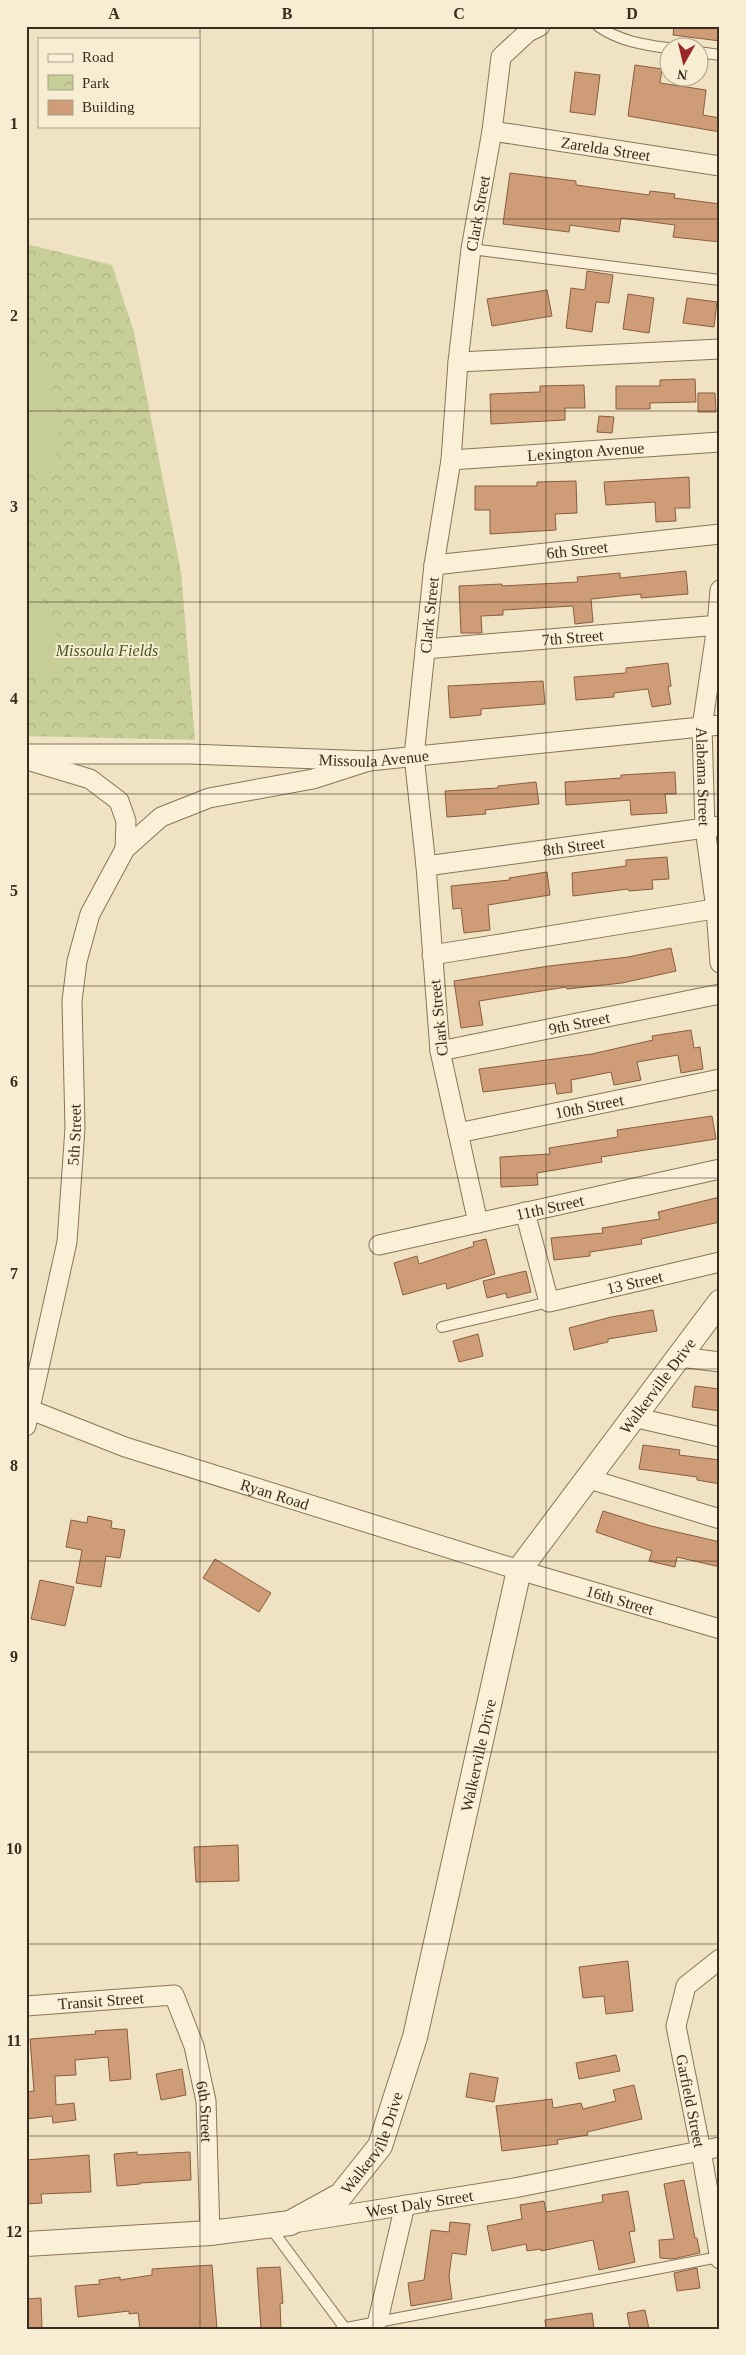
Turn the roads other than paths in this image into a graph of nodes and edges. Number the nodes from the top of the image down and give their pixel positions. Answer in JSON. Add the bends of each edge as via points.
{"nodes":[{"id":1,"x":540,"y":26,"type":"edge"},
{"id":2,"x":598,"y":26,"type":"edge"},
{"id":3,"x":658,"y":47,"type":"edge"},
{"id":4,"x":492,"y":131,"type":"junction"},
{"id":5,"x":720,"y":166,"type":"edge"},
{"id":6,"x":471,"y":249,"type":"junction"},
{"id":7,"x":720,"y":280,"type":"edge"},
{"id":8,"x":720,"y":349,"type":"edge"},
{"id":9,"x":458,"y":362,"type":"junction"},
{"id":10,"x":720,"y":442,"type":"edge"},
{"id":11,"x":451,"y":460,"type":"junction"},
{"id":12,"x":720,"y":534,"type":"edge"},
{"id":13,"x":434,"y":565,"type":"junction"},
{"id":14,"x":720,"y":590,"type":"edge"},
{"id":15,"x":719,"y":626,"type":"edge"},
{"id":16,"x":425,"y":649,"type":"junction"},
{"id":17,"x":711,"y":726,"type":"edge"},
{"id":18,"x":26,"y":754,"type":"edge"},
{"id":19,"x":414,"y":756,"type":"junction"},
{"id":20,"x":26,"y":760,"type":"edge"},
{"id":21,"x":369,"y":761,"type":"junction"},
{"id":22,"x":712,"y":827,"type":"edge"},
{"id":23,"x":125,"y":849,"type":"junction"},
{"id":24,"x":426,"y":866,"type":"junction"},
{"id":25,"x":718,"y":909,"type":"edge"},
{"id":26,"x":432,"y":955,"type":"junction"},
{"id":27,"x":720,"y":964,"type":"edge"},
{"id":28,"x":720,"y":994,"type":"edge"},
{"id":29,"x":440,"y":1050,"type":"junction"},
{"id":30,"x":720,"y":1079,"type":"edge"},
{"id":31,"x":458,"y":1133,"type":"junction"},
{"id":32,"x":720,"y":1168,"type":"edge"},
{"id":33,"x":524,"y":1212,"type":"junction"},
{"id":34,"x":478,"y":1223,"type":"junction"},
{"id":35,"x":379,"y":1245,"type":"dead end"},
{"id":36,"x":720,"y":1262,"type":"edge"},
{"id":37,"x":549,"y":1302,"type":"junction"},
{"id":38,"x":720,"y":1302,"type":"edge"},
{"id":39,"x":442,"y":1327,"type":"dead end"},
{"id":40,"x":680,"y":1356,"type":"junction"},
{"id":41,"x":720,"y":1362,"type":"edge"},
{"id":42,"x":633,"y":1417,"type":"junction"},
{"id":43,"x":29,"y":1418,"type":"edge"},
{"id":44,"x":720,"y":1437,"type":"edge"},
{"id":45,"x":586,"y":1478,"type":"junction"},
{"id":46,"x":720,"y":1519,"type":"edge"},
{"id":47,"x":519,"y":1570,"type":"junction"},
{"id":48,"x":720,"y":1630,"type":"edge"},
{"id":49,"x":720,"y":1959,"type":"edge"},
{"id":50,"x":174,"y":1995,"type":"joint"},
{"id":51,"x":26,"y":2006,"type":"edge"},
{"id":52,"x":711,"y":2149,"type":"edge"},
{"id":53,"x":405,"y":2205,"type":"junction"},
{"id":54,"x":279,"y":2225,"type":"junction"},
{"id":55,"x":210,"y":2233,"type":"junction"},
{"id":56,"x":26,"y":2244,"type":"edge"},
{"id":57,"x":720,"y":2258,"type":"edge"},
{"id":58,"x":378,"y":2320,"type":"junction"},
{"id":59,"x":343,"y":2328,"type":"edge"}],
"edges":[{"from":1,"to":4,"type":"street","name":"Clark Street","via":[[528,32],[501,57]]},
{"from":2,"to":3,"type":"lane","via":[[611,35]]},
{"from":4,"to":5,"type":"street","name":"Zarelda Street"},
{"from":4,"to":6,"type":"street","name":"Clark Street"},
{"from":6,"to":7,"type":"lane"},
{"from":6,"to":9,"type":"street","name":"Clark Street"},
{"from":8,"to":9,"type":"street"},
{"from":9,"to":11,"type":"street","name":"Clark Street"},
{"from":10,"to":11,"type":"street","name":"Lexington Avenue"},
{"from":11,"to":13,"type":"street","name":"Clark Street"},
{"from":12,"to":13,"type":"street","name":"6th Street"},
{"from":13,"to":16,"type":"street","name":"Clark Street"},
{"from":14,"to":15,"type":"street","name":"Alabama Street"},
{"from":15,"to":16,"type":"street","name":"7th Street"},
{"from":15,"to":17,"type":"street","name":"Alabama Street"},
{"from":16,"to":19,"type":"street","name":"Clark Street"},
{"from":17,"to":19,"type":"street","name":"Missoula Avenue"},
{"from":17,"to":22,"type":"street","name":"Alabama Street"},
{"from":18,"to":21,"type":"street","name":"Missoula Avenue","via":[[189,754]]},
{"from":19,"to":21,"type":"street","name":"Missoula Avenue"},
{"from":19,"to":24,"type":"street","name":"Clark Street"},
{"from":20,"to":23,"type":"street","name":"5th Street","via":[[90,779],[119,801],[126,821]]},
{"from":21,"to":23,"type":"street","name":"5th Street","via":[[313,779],[209,798],[161,817]]},
{"from":22,"to":24,"type":"street","name":"8th Street"},
{"from":22,"to":25,"type":"street","name":"Alabama Street"},
{"from":23,"to":43,"type":"street","name":"5th Street","via":[[90,914],[77,961],[72,1029],[75,1128],[67,1242]]},
{"from":24,"to":26,"type":"street","name":"Clark Street"},
{"from":25,"to":26,"type":"street"},
{"from":25,"to":27,"type":"street","name":"Alabama Street"},
{"from":26,"to":29,"type":"street","name":"Clark Street"},
{"from":28,"to":29,"type":"street","name":"9th Street"},
{"from":29,"to":31,"type":"street","name":"Clark Street"},
{"from":30,"to":31,"type":"street","name":"10th Street"},
{"from":31,"to":34,"type":"street","name":"Clark Street"},
{"from":32,"to":33,"type":"street","name":"11th Street"},
{"from":33,"to":34,"type":"street","name":"11th Street"},
{"from":33,"to":37,"type":"street"},
{"from":34,"to":35,"type":"street","name":"11th Street"},
{"from":36,"to":37,"type":"street","name":"13 Street"},
{"from":37,"to":39,"type":"lane"},
{"from":38,"to":40,"type":"street","name":"Walkerville Drive"},
{"from":40,"to":41,"type":"street"},
{"from":40,"to":42,"type":"street","name":"Walkerville Drive"},
{"from":42,"to":44,"type":"street"},
{"from":42,"to":45,"type":"street","name":"Walkerville Drive"},
{"from":43,"to":47,"type":"street","name":"Ryan Road"},
{"from":45,"to":46,"type":"street"},
{"from":45,"to":47,"type":"street","name":"Walkerville Drive"},
{"from":47,"to":48,"type":"street","name":"16th Street"},
{"from":47,"to":54,"type":"street","name":"Walkerville Drive","via":[[415,2037],[380,2146],[341,2195]]},
{"from":49,"to":52,"type":"street","name":"Garfield Street","via":[[686,1986],[676,2026]]},
{"from":50,"to":51,"type":"street","name":"Transit Street"},
{"from":50,"to":55,"type":"street","name":"6th Street","via":[[194,2046],[206,2101]]},
{"from":52,"to":53,"type":"street","name":"West Daly Street","via":[[514,2188]]},
{"from":52,"to":57,"type":"street","name":"Garfield Street"},
{"from":53,"to":54,"type":"street","name":"West Daly Street"},
{"from":53,"to":58,"type":"street"},
{"from":54,"to":55,"type":"street","name":"West Daly Street"},
{"from":54,"to":59,"type":"lane"},
{"from":55,"to":56,"type":"street","name":"West Daly Street"},
{"from":57,"to":58,"type":"lane"},
{"from":58,"to":59,"type":"lane"}]}
